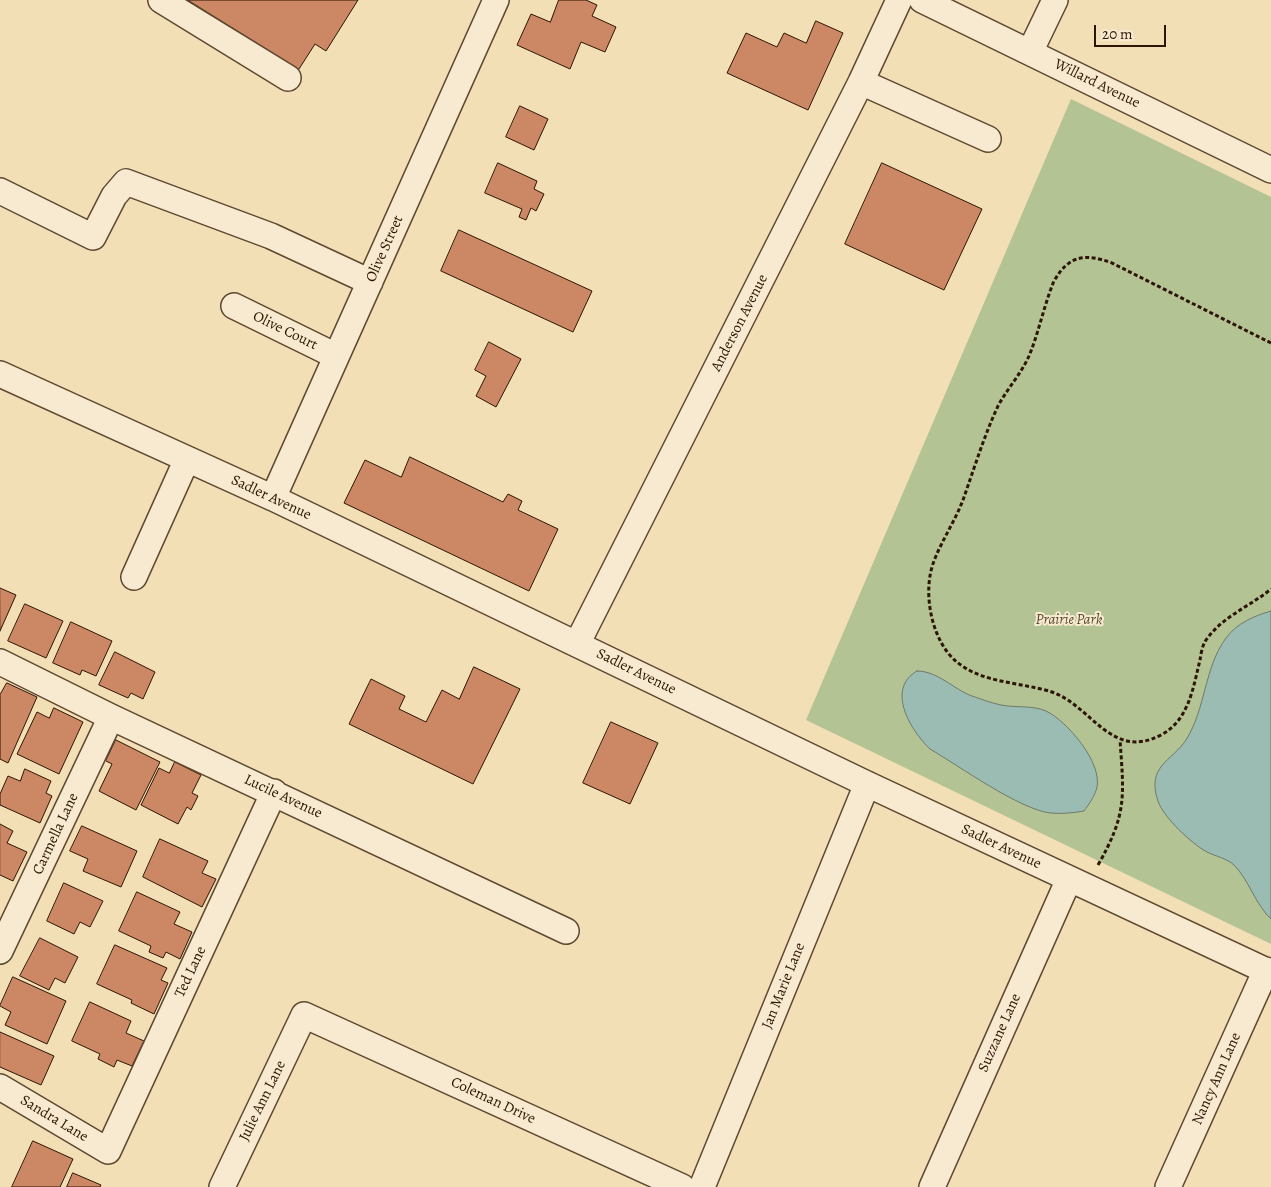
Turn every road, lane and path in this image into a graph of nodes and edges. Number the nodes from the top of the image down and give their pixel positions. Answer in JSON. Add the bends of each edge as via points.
{"nodes":[{"id":1,"x":161,"y":0,"type":"edge"},
{"id":2,"x":496,"y":0,"type":"edge"},
{"id":3,"x":899,"y":0,"type":"edge"},
{"id":4,"x":922,"y":0,"type":"edge"},
{"id":5,"x":1055,"y":0,"type":"edge"},
{"id":6,"x":1030,"y":52,"type":"junction"},
{"id":7,"x":288,"y":78,"type":"dead end"},
{"id":8,"x":861,"y":82,"type":"junction"},
{"id":9,"x":988,"y":139,"type":"dead end"},
{"id":10,"x":1271,"y":170,"type":"edge"},
{"id":11,"x":0,"y":192,"type":"edge"},
{"id":12,"x":370,"y":282,"type":"junction"},
{"id":13,"x":234,"y":306,"type":"dead end"},
{"id":14,"x":1271,"y":343,"type":"edge"},
{"id":15,"x":336,"y":356,"type":"junction"},
{"id":16,"x":0,"y":374,"type":"edge"},
{"id":17,"x":187,"y":459,"type":"junction"},
{"id":18,"x":272,"y":498,"type":"junction"},
{"id":19,"x":134,"y":577,"type":"dead end"},
{"id":20,"x":1271,"y":589,"type":"edge"},
{"id":21,"x":577,"y":644,"type":"junction"},
{"id":22,"x":0,"y":662,"type":"edge"},
{"id":23,"x":111,"y":717,"type":"junction"},
{"id":24,"x":1120,"y":740,"type":"junction"},
{"id":25,"x":867,"y":784,"type":"junction"},
{"id":26,"x":274,"y":792,"type":"junction"},
{"id":27,"x":1077,"y":883,"type":"junction"},
{"id":28,"x":566,"y":931,"type":"dead end"},
{"id":29,"x":0,"y":951,"type":"edge"},
{"id":30,"x":1269,"y":971,"type":"edge"},
{"id":31,"x":304,"y":1015,"type":"joint"},
{"id":32,"x":0,"y":1087,"type":"edge"},
{"id":33,"x":108,"y":1151,"type":"joint"},
{"id":34,"x":222,"y":1187,"type":"edge"},
{"id":35,"x":682,"y":1187,"type":"edge"},
{"id":36,"x":702,"y":1187,"type":"edge"},
{"id":37,"x":932,"y":1187,"type":"edge"},
{"id":38,"x":1168,"y":1187,"type":"edge"}],
"edges":[{"from":1,"to":7,"type":"street"},
{"from":2,"to":12,"type":"street","name":"Olive Street"},
{"from":3,"to":8,"type":"street","name":"Anderson Avenue"},
{"from":4,"to":6,"type":"street","name":"Willard Avenue"},
{"from":5,"to":6,"type":"street"},
{"from":6,"to":10,"type":"street","name":"Willard Avenue"},
{"from":8,"to":9,"type":"street"},
{"from":8,"to":21,"type":"street","name":"Anderson Avenue"},
{"from":11,"to":12,"type":"street","via":[[93,238],[114,196],[126,182],[271,236]]},
{"from":12,"to":15,"type":"street","name":"Olive Street"},
{"from":13,"to":15,"type":"street","name":"Olive Court"},
{"from":14,"to":24,"type":"path","via":[[1112,263],[1094,256],[1070,261],[1054,281],[1029,356],[999,406],[958,514],[933,562],[930,602],[933,625],[948,653],[964,667],[986,676],[1067,698]]},
{"from":15,"to":18,"type":"street","name":"Olive Street"},
{"from":16,"to":17,"type":"street","name":"Sadler Avenue"},
{"from":17,"to":18,"type":"street","name":"Sadler Avenue"},
{"from":17,"to":19,"type":"street"},
{"from":18,"to":21,"type":"street","name":"Sadler Avenue"},
{"from":20,"to":24,"type":"path","via":[[1228,616],[1204,643],[1192,694],[1178,720],[1163,734],[1148,741]]},
{"from":21,"to":25,"type":"street","name":"Sadler Avenue"},
{"from":22,"to":23,"type":"street","name":"Lucile Avenue"},
{"from":23,"to":26,"type":"street","name":"Lucile Avenue"},
{"from":23,"to":29,"type":"street","name":"Carmella Lane"},
{"from":24,"to":27,"type":"path","via":[[1122,809],[1117,829]]},
{"from":25,"to":27,"type":"street","name":"Sadler Avenue"},
{"from":25,"to":36,"type":"street","name":"Jan Marie Lane"},
{"from":26,"to":28,"type":"street","name":"Lucile Avenue"},
{"from":26,"to":33,"type":"street","name":"Ted Lane"},
{"from":27,"to":30,"type":"street","name":"Sadler Avenue"},
{"from":27,"to":37,"type":"street","name":"Suzzane Lane"},
{"from":30,"to":38,"type":"street","name":"Nancy Ann Lane"},
{"from":31,"to":34,"type":"street","name":"Julie Ann Lane"},
{"from":31,"to":35,"type":"street","name":"Coleman Drive"},
{"from":32,"to":33,"type":"street","name":"Sandra Lane"}]}
